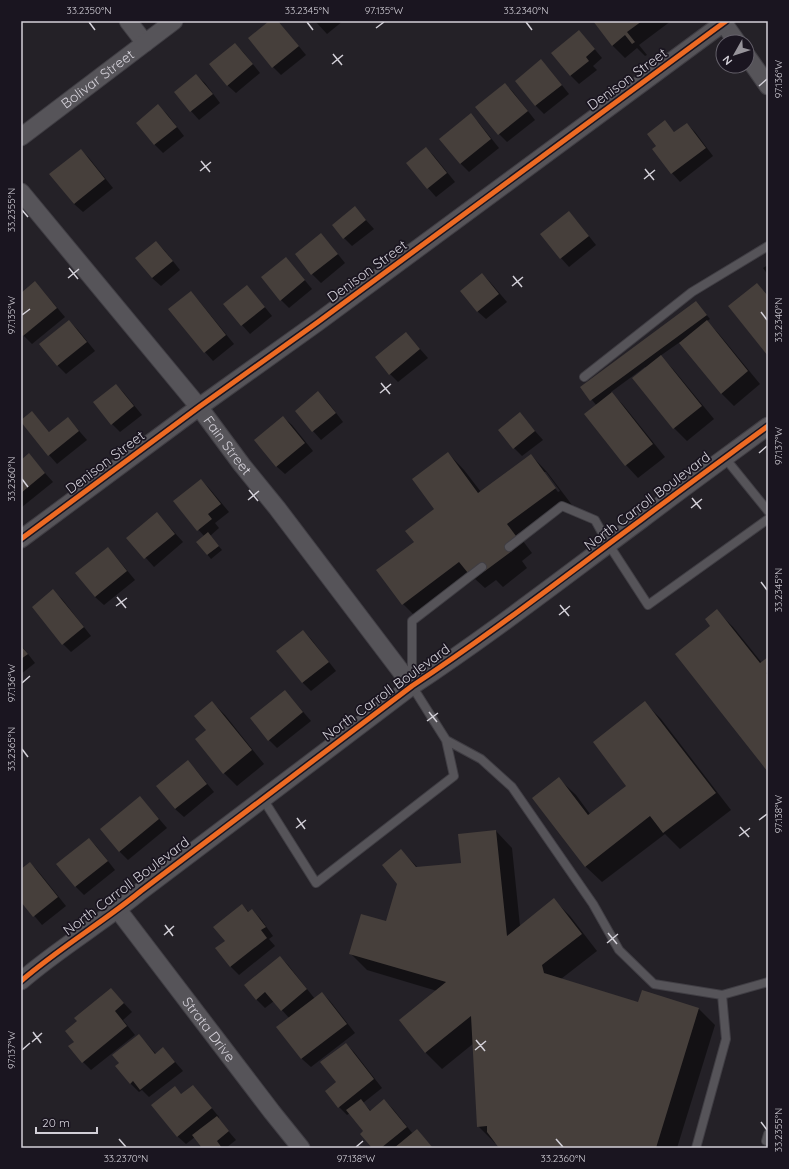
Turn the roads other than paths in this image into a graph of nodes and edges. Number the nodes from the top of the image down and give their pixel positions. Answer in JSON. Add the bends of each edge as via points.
{"nodes":[{"id":1,"x":128,"y":21,"type":"edge"},
{"id":2,"x":174,"y":21,"type":"edge"},
{"id":3,"x":724,"y":22,"type":"edge"},
{"id":4,"x":732,"y":34,"type":"edge"},
{"id":5,"x":145,"y":43,"type":"junction"},
{"id":6,"x":755,"y":67,"type":"edge"},
{"id":7,"x":768,"y":86,"type":"edge"},
{"id":8,"x":21,"y":137,"type":"edge"},
{"id":9,"x":21,"y":192,"type":"edge"},
{"id":10,"x":768,"y":246,"type":"edge"},
{"id":11,"x":584,"y":377,"type":"dead end"},
{"id":12,"x":199,"y":407,"type":"junction"},
{"id":13,"x":768,"y":426,"type":"edge"},
{"id":14,"x":725,"y":458,"type":"junction"},
{"id":15,"x":768,"y":511,"type":"edge"},
{"id":16,"x":768,"y":519,"type":"edge"},
{"id":17,"x":21,"y":539,"type":"edge"},
{"id":18,"x":609,"y":545,"type":"junction"},
{"id":19,"x":509,"y":547,"type":"dead end"},
{"id":20,"x":482,"y":567,"type":"dead end"},
{"id":21,"x":412,"y":686,"type":"junction"},
{"id":22,"x":446,"y":740,"type":"junction"},
{"id":23,"x":263,"y":799,"type":"junction"},
{"id":24,"x":118,"y":910,"type":"junction"},
{"id":25,"x":21,"y":981,"type":"edge"},
{"id":26,"x":768,"y":982,"type":"edge"},
{"id":27,"x":722,"y":995,"type":"junction"},
{"id":28,"x":301,"y":1148,"type":"edge"},
{"id":29,"x":696,"y":1148,"type":"edge"}],
"edges":[{"from":1,"to":5,"type":"street"},
{"from":2,"to":5,"type":"street","name":"Bolivar Street"},
{"from":3,"to":4,"type":"street"},
{"from":3,"to":12,"type":"street","name":"Denison Street"},
{"from":5,"to":8,"type":"street","name":"Bolivar Street"},
{"from":6,"to":7,"type":"street"},
{"from":9,"to":12,"type":"street","name":"Fain Street"},
{"from":10,"to":11,"type":"lane","via":[[692,292]]},
{"from":12,"to":17,"type":"street","name":"Denison Street"},
{"from":12,"to":21,"type":"street","name":"Fain Street"},
{"from":13,"to":14,"type":"street","name":"North Carroll Boulevard"},
{"from":14,"to":15,"type":"lane"},
{"from":14,"to":18,"type":"street","name":"North Carroll Boulevard"},
{"from":16,"to":18,"type":"lane","via":[[648,605]]},
{"from":18,"to":19,"type":"lane","via":[[595,520],[562,506]]},
{"from":18,"to":21,"type":"street","name":"North Carroll Boulevard","via":[[452,660]]},
{"from":20,"to":21,"type":"lane","via":[[412,621]]},
{"from":21,"to":22,"type":"lane"},
{"from":21,"to":23,"type":"street","name":"North Carroll Boulevard"},
{"from":22,"to":23,"type":"lane","via":[[454,776],[316,883]]},
{"from":22,"to":27,"type":"lane","via":[[481,759],[512,787],[593,904],[619,950],[654,984]]},
{"from":23,"to":24,"type":"street","name":"North Carroll Boulevard"},
{"from":24,"to":25,"type":"street","name":"North Carroll Boulevard","via":[[58,951]]},
{"from":24,"to":28,"type":"street","name":"Strata Drive"},
{"from":26,"to":27,"type":"lane"},
{"from":27,"to":29,"type":"lane","via":[[726,1039]]}]}
